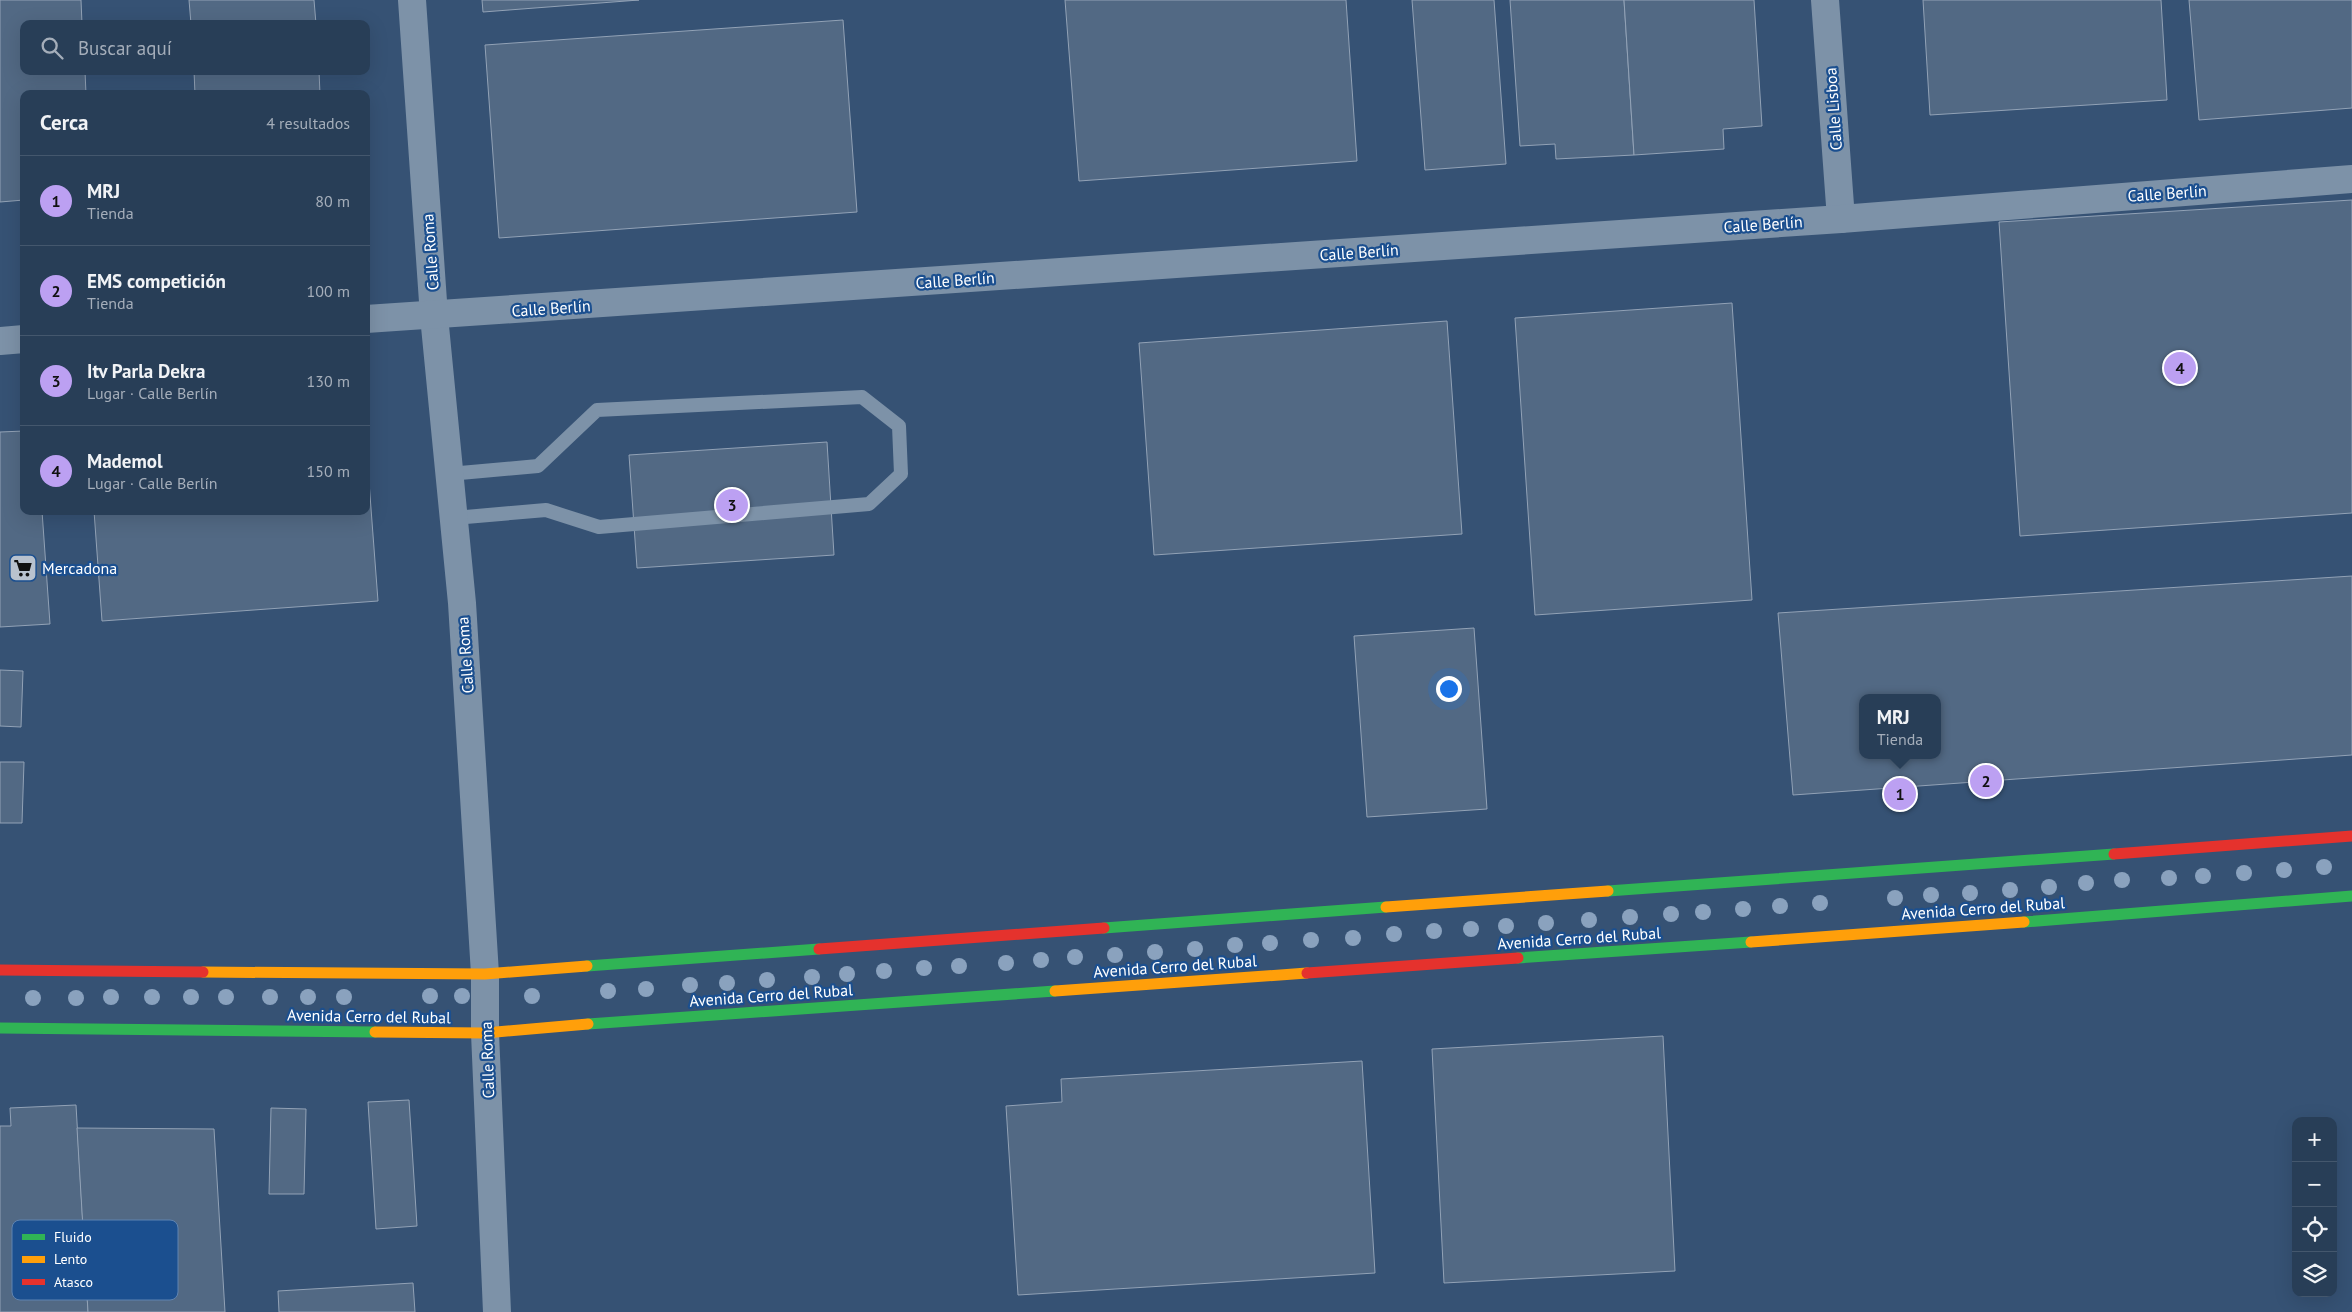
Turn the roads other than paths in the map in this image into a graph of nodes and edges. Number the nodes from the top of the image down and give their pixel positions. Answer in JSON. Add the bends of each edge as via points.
{"nodes":[{"id":1,"x":412,"y":0,"type":"edge"},
{"id":2,"x":1825,"y":0,"type":"edge"},
{"id":3,"x":2352,"y":179,"type":"edge"},
{"id":4,"x":1841,"y":219,"type":"junction"},
{"id":5,"x":434,"y":316,"type":"junction"},
{"id":6,"x":370,"y":319,"type":"edge"},
{"id":7,"x":20,"y":339,"type":"edge"},
{"id":8,"x":0,"y":341,"type":"edge"},
{"id":9,"x":449,"y":474,"type":"junction"},
{"id":10,"x":454,"y":518,"type":"junction"},
{"id":11,"x":2352,"y":836,"type":"edge"},
{"id":12,"x":2352,"y":896,"type":"edge"},
{"id":13,"x":0,"y":970,"type":"edge"},
{"id":14,"x":485,"y":974,"type":"junction"},
{"id":15,"x":0,"y":1028,"type":"edge"},
{"id":16,"x":485,"y":1033,"type":"junction"},
{"id":17,"x":497,"y":1312,"type":"edge"}],
"edges":[{"from":1,"to":5,"type":"street","name":"Calle Roma"},
{"from":2,"to":4,"type":"street","name":"Calle Lisboa"},
{"from":3,"to":4,"type":"street","name":"Calle Berlín"},
{"from":4,"to":5,"type":"street","name":"Calle Berlín"},
{"from":5,"to":6,"type":"street","name":"Calle Berlín"},
{"from":5,"to":9,"type":"street","name":"Calle Roma"},
{"from":7,"to":8,"type":"street"},
{"from":9,"to":10,"type":"street","name":"Calle Roma"},
{"from":9,"to":10,"type":"lane","via":[[538,466],[597,410],[862,397],[899,426],[901,474],[870,504],[599,527],[546,510]]},
{"from":10,"to":14,"type":"street","name":"Calle Roma"},
{"from":11,"to":14,"type":"street"},
{"from":12,"to":16,"type":"street","name":"Avenida Cerro del Rubal"},
{"from":13,"to":14,"type":"street"},
{"from":14,"to":16,"type":"street","name":"Calle Roma"},
{"from":15,"to":16,"type":"street","name":"Avenida Cerro del Rubal"},
{"from":16,"to":17,"type":"street","name":"Calle Roma"}]}
